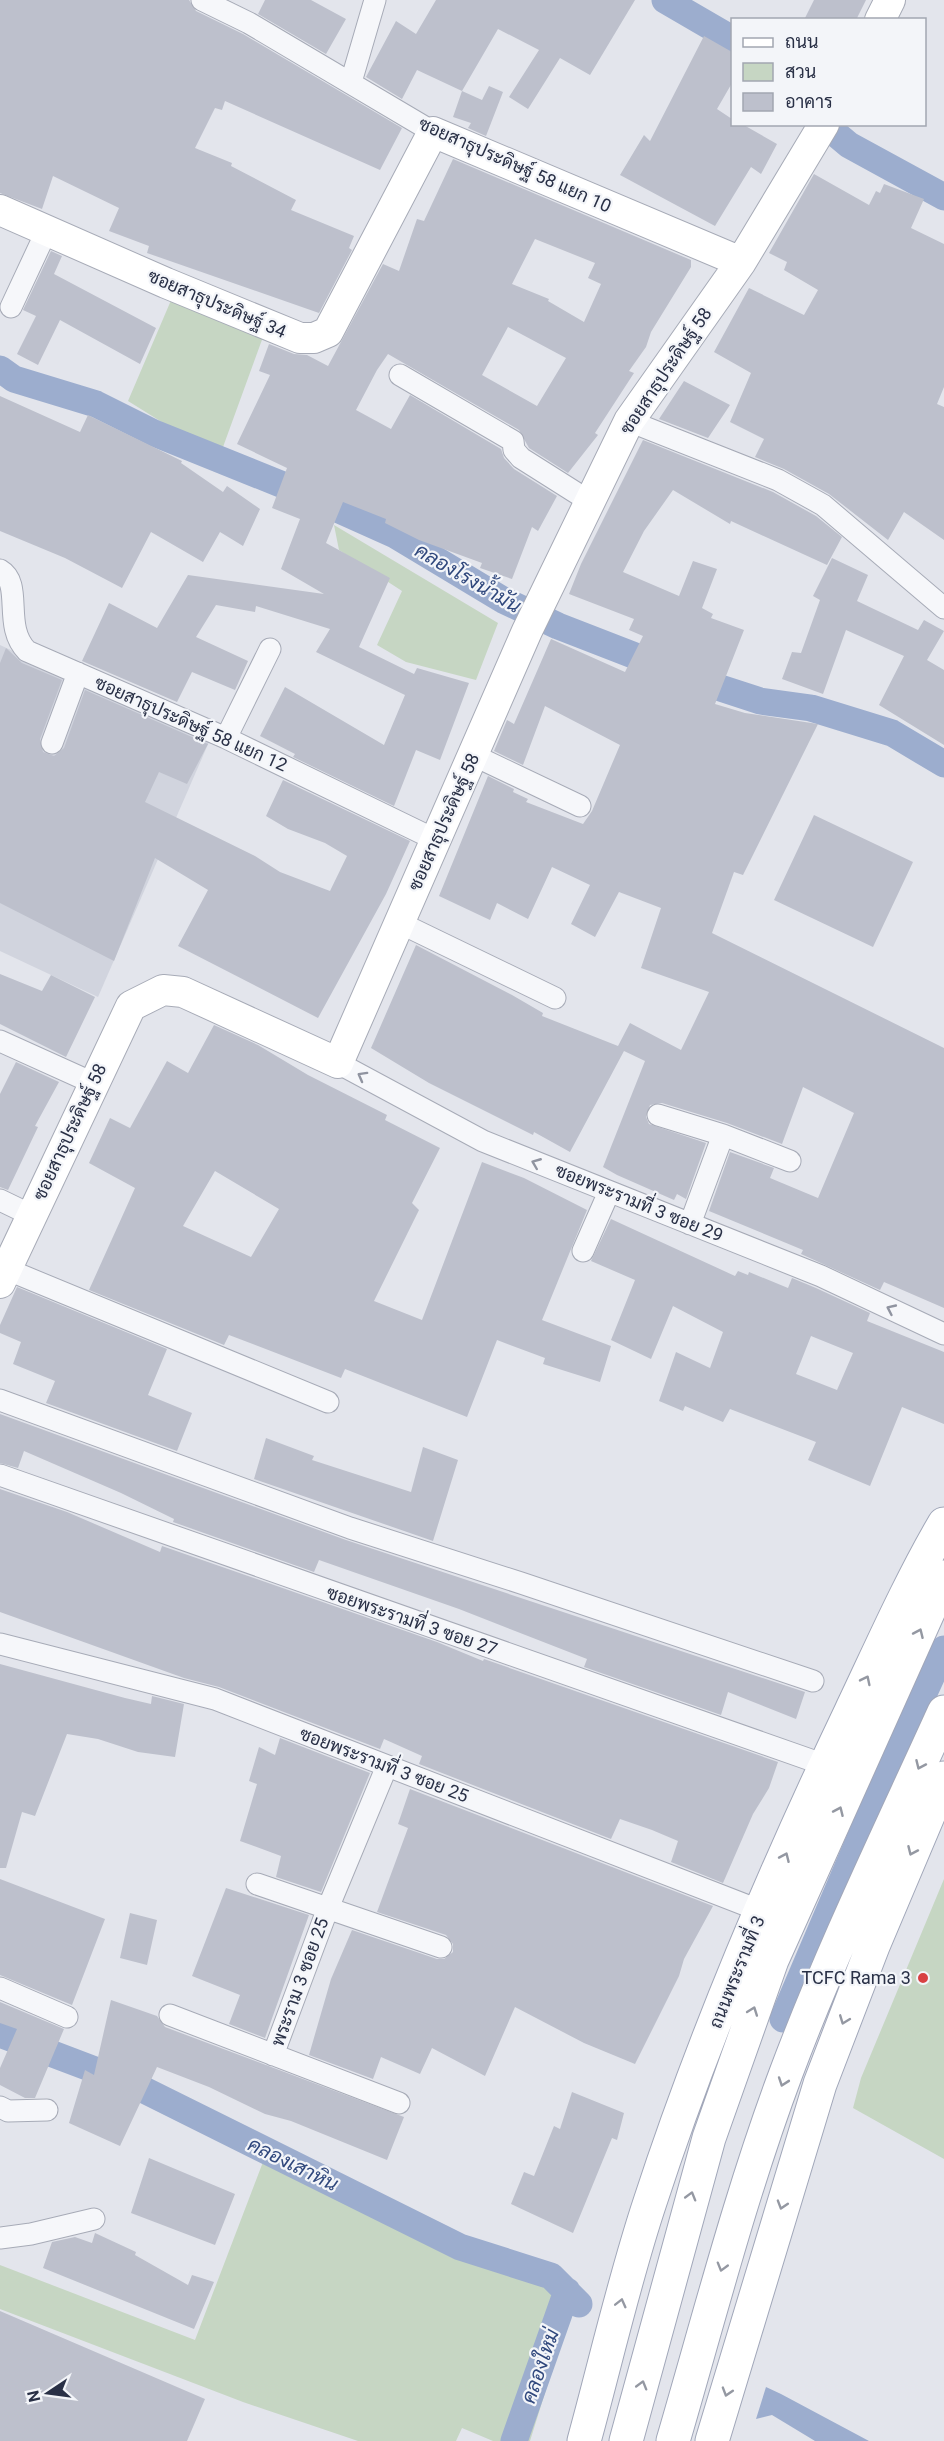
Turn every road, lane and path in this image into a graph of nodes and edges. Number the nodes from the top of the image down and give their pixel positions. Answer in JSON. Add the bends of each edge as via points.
{"nodes":[{"id":1,"x":202,"y":0,"type":"edge"},
{"id":2,"x":375,"y":0,"type":"edge"},
{"id":3,"x":890,"y":0,"type":"edge"},
{"id":4,"x":881,"y":18,"type":"edge"},
{"id":5,"x":351,"y":82,"type":"junction"},
{"id":6,"x":434,"y":132,"type":"junction"},
{"id":7,"x":819,"y":132,"type":"edge"},
{"id":8,"x":0,"y":210,"type":"edge"},
{"id":9,"x":47,"y":230,"type":"junction"},
{"id":10,"x":741,"y":262,"type":"junction"},
{"id":11,"x":11,"y":307,"type":"dead end"},
{"id":12,"x":400,"y":375,"type":"dead end"},
{"id":13,"x":628,"y":422,"type":"junction"},
{"id":14,"x":589,"y":501,"type":"junction"},
{"id":15,"x":0,"y":570,"type":"edge"},
{"id":16,"x":944,"y":608,"type":"edge"},
{"id":17,"x":270,"y":650,"type":"dead end"},
{"id":18,"x":78,"y":673,"type":"junction"},
{"id":19,"x":226,"y":738,"type":"junction"},
{"id":20,"x":52,"y":743,"type":"dead end"},
{"id":21,"x":473,"y":755,"type":"junction"},
{"id":22,"x":580,"y":806,"type":"dead end"},
{"id":23,"x":436,"y":840,"type":"junction"},
{"id":24,"x":400,"y":922,"type":"junction"},
{"id":25,"x":555,"y":998,"type":"dead end"},
{"id":26,"x":0,"y":1041,"type":"edge"},
{"id":27,"x":338,"y":1063,"type":"junction"},
{"id":28,"x":93,"y":1083,"type":"junction"},
{"id":29,"x":658,"y":1115,"type":"dead end"},
{"id":30,"x":723,"y":1135,"type":"junction"},
{"id":31,"x":790,"y":1161,"type":"dead end"},
{"id":32,"x":609,"y":1192,"type":"junction"},
{"id":33,"x":0,"y":1200,"type":"edge"},
{"id":34,"x":31,"y":1215,"type":"junction"},
{"id":35,"x":690,"y":1224,"type":"junction"},
{"id":36,"x":583,"y":1251,"type":"dead end"},
{"id":37,"x":3,"y":1276,"type":"edge"},
{"id":38,"x":944,"y":1334,"type":"edge"},
{"id":39,"x":0,"y":1400,"type":"edge"},
{"id":40,"x":328,"y":1402,"type":"dead end"},
{"id":41,"x":0,"y":1475,"type":"edge"},
{"id":42,"x":944,"y":1524,"type":"edge"},
{"id":43,"x":944,"y":1577,"type":"edge"},
{"id":44,"x":0,"y":1644,"type":"edge"},
{"id":45,"x":813,"y":1681,"type":"dead end"},
{"id":46,"x":944,"y":1712,"type":"edge"},
{"id":47,"x":825,"y":1765,"type":"junction"},
{"id":48,"x":387,"y":1766,"type":"junction"},
{"id":49,"x":944,"y":1778,"type":"edge"},
{"id":50,"x":257,"y":1884,"type":"dead end"},
{"id":51,"x":328,"y":1908,"type":"junction"},
{"id":52,"x":761,"y":1911,"type":"junction"},
{"id":53,"x":441,"y":1947,"type":"dead end"},
{"id":54,"x":0,"y":1988,"type":"edge"},
{"id":55,"x":170,"y":2015,"type":"dead end"},
{"id":56,"x":67,"y":2017,"type":"dead end"},
{"id":57,"x":273,"y":2055,"type":"junction"},
{"id":58,"x":399,"y":2103,"type":"dead end"},
{"id":59,"x":0,"y":2108,"type":"edge"},
{"id":60,"x":47,"y":2110,"type":"dead end"},
{"id":61,"x":94,"y":2219,"type":"dead end"},
{"id":62,"x":0,"y":2238,"type":"edge"},
{"id":63,"x":584,"y":2441,"type":"edge"},
{"id":64,"x":626,"y":2441,"type":"edge"},
{"id":65,"x":673,"y":2441,"type":"edge"},
{"id":66,"x":712,"y":2441,"type":"edge"}],
"edges":[{"from":1,"to":5,"type":"street","name":"ซอยสาธุประดิษฐ์ 58 แยก 10"},
{"from":2,"to":5,"type":"street"},
{"from":3,"to":4,"type":"street"},
{"from":5,"to":6,"type":"street","name":"ซอยสาธุประดิษฐ์ 58 แยก 10"},
{"from":6,"to":9,"type":"street","name":"ซอยสาธุประดิษฐ์ 34","via":[[328,332],[314,338],[290,334]]},
{"from":6,"to":10,"type":"street","name":"ซอยสาธุประดิษฐ์ 58 แยก 10"},
{"from":7,"to":10,"type":"street","name":"ซอยสาธุประดิษฐ์ 58"},
{"from":8,"to":9,"type":"street","name":"ซอยสาธุประดิษฐ์ 34"},
{"from":9,"to":11,"type":"street"},
{"from":10,"to":13,"type":"street","name":"ซอยสาธุประดิษฐ์ 58"},
{"from":12,"to":14,"type":"street","via":[[513,441],[521,458]]},
{"from":13,"to":14,"type":"street","name":"ซอยสาธุประดิษฐ์ 58"},
{"from":13,"to":16,"type":"street","via":[[778,480],[823,505]]},
{"from":14,"to":21,"type":"street","name":"ซอยสาธุประดิษฐ์ 58"},
{"from":15,"to":18,"type":"street","name":"ซอยสาธุประดิษฐ์ 58 แยก 12","via":[[11,583],[17,641],[27,651]]},
{"from":17,"to":19,"type":"street"},
{"from":18,"to":19,"type":"street","name":"ซอยสาธุประดิษฐ์ 58 แยก 12"},
{"from":18,"to":20,"type":"street"},
{"from":19,"to":23,"type":"street","name":"ซอยสาธุประดิษฐ์ 58 แยก 12"},
{"from":21,"to":22,"type":"street"},
{"from":21,"to":23,"type":"street","name":"ซอยสาธุประดิษฐ์ 58"},
{"from":23,"to":24,"type":"street","name":"ซอยสาธุประดิษฐ์ 58"},
{"from":24,"to":25,"type":"street"},
{"from":24,"to":27,"type":"street","name":"ซอยสาธุประดิษฐ์ 58"},
{"from":26,"to":28,"type":"street"},
{"from":27,"to":28,"type":"street","name":"ซอยสาธุประดิษฐ์ 58","via":[[183,992],[163,990],[131,1006]]},
{"from":32,"to":27,"type":"street","name":"ซอยพระรามที่ 3 ซอย 29","one_way":true,"via":[[483,1142]]},
{"from":28,"to":34,"type":"street","name":"ซอยสาธุประดิษฐ์ 58"},
{"from":29,"to":30,"type":"street"},
{"from":30,"to":31,"type":"street"},
{"from":30,"to":35,"type":"street"},
{"from":32,"to":35,"type":"street","name":"ซอยพระรามที่ 3 ซอย 29"},
{"from":32,"to":36,"type":"street"},
{"from":33,"to":34,"type":"street"},
{"from":34,"to":37,"type":"street","name":"ซอยสาธุประดิษฐ์ 58"},
{"from":38,"to":35,"type":"street","name":"ซอยพระรามที่ 3 ซอย 29","one_way":true,"via":[[820,1276]]},
{"from":37,"to":40,"type":"street"},
{"from":39,"to":45,"type":"street","via":[[350,1528]]},
{"from":41,"to":47,"type":"street","name":"ซอยพระรามที่ 3 ซอย 27"},
{"from":47,"to":42,"type":"main road","name":"ถนนพระรามที่ 3","one_way":true},
{"from":64,"to":43,"type":"main road","name":"ถนนพระรามที่ 3","one_way":true,"via":[[705,2148],[772,1960]]},
{"from":44,"to":48,"type":"street","name":"ซอยพระรามที่ 3 ซอย 25","via":[[215,1699]]},
{"from":46,"to":65,"type":"main road","one_way":true,"via":[[828,1969],[786,2073],[746,2190]]},
{"from":52,"to":47,"type":"main road","name":"ถนนพระรามที่ 3","one_way":true},
{"from":48,"to":51,"type":"street","name":"พระราม 3 ซอย 25"},
{"from":48,"to":52,"type":"street","name":"ซอยพระรามที่ 3 ซอย 25"},
{"from":49,"to":66,"type":"main road","one_way":true,"via":[[820,2084]]},
{"from":50,"to":51,"type":"street","name":"พระราม 3 ซอย 25"},
{"from":51,"to":53,"type":"street","name":"พระราม 3 ซอย 25"},
{"from":51,"to":57,"type":"street","name":"พระราม 3 ซอย 25"},
{"from":63,"to":52,"type":"main road","name":"ถนนพระรามที่ 3","one_way":true,"via":[[649,2204]]},
{"from":54,"to":56,"type":"street"},
{"from":55,"to":57,"type":"street"},
{"from":57,"to":58,"type":"street"},
{"from":59,"to":60,"type":"street"},
{"from":61,"to":62,"type":"street"}]}
